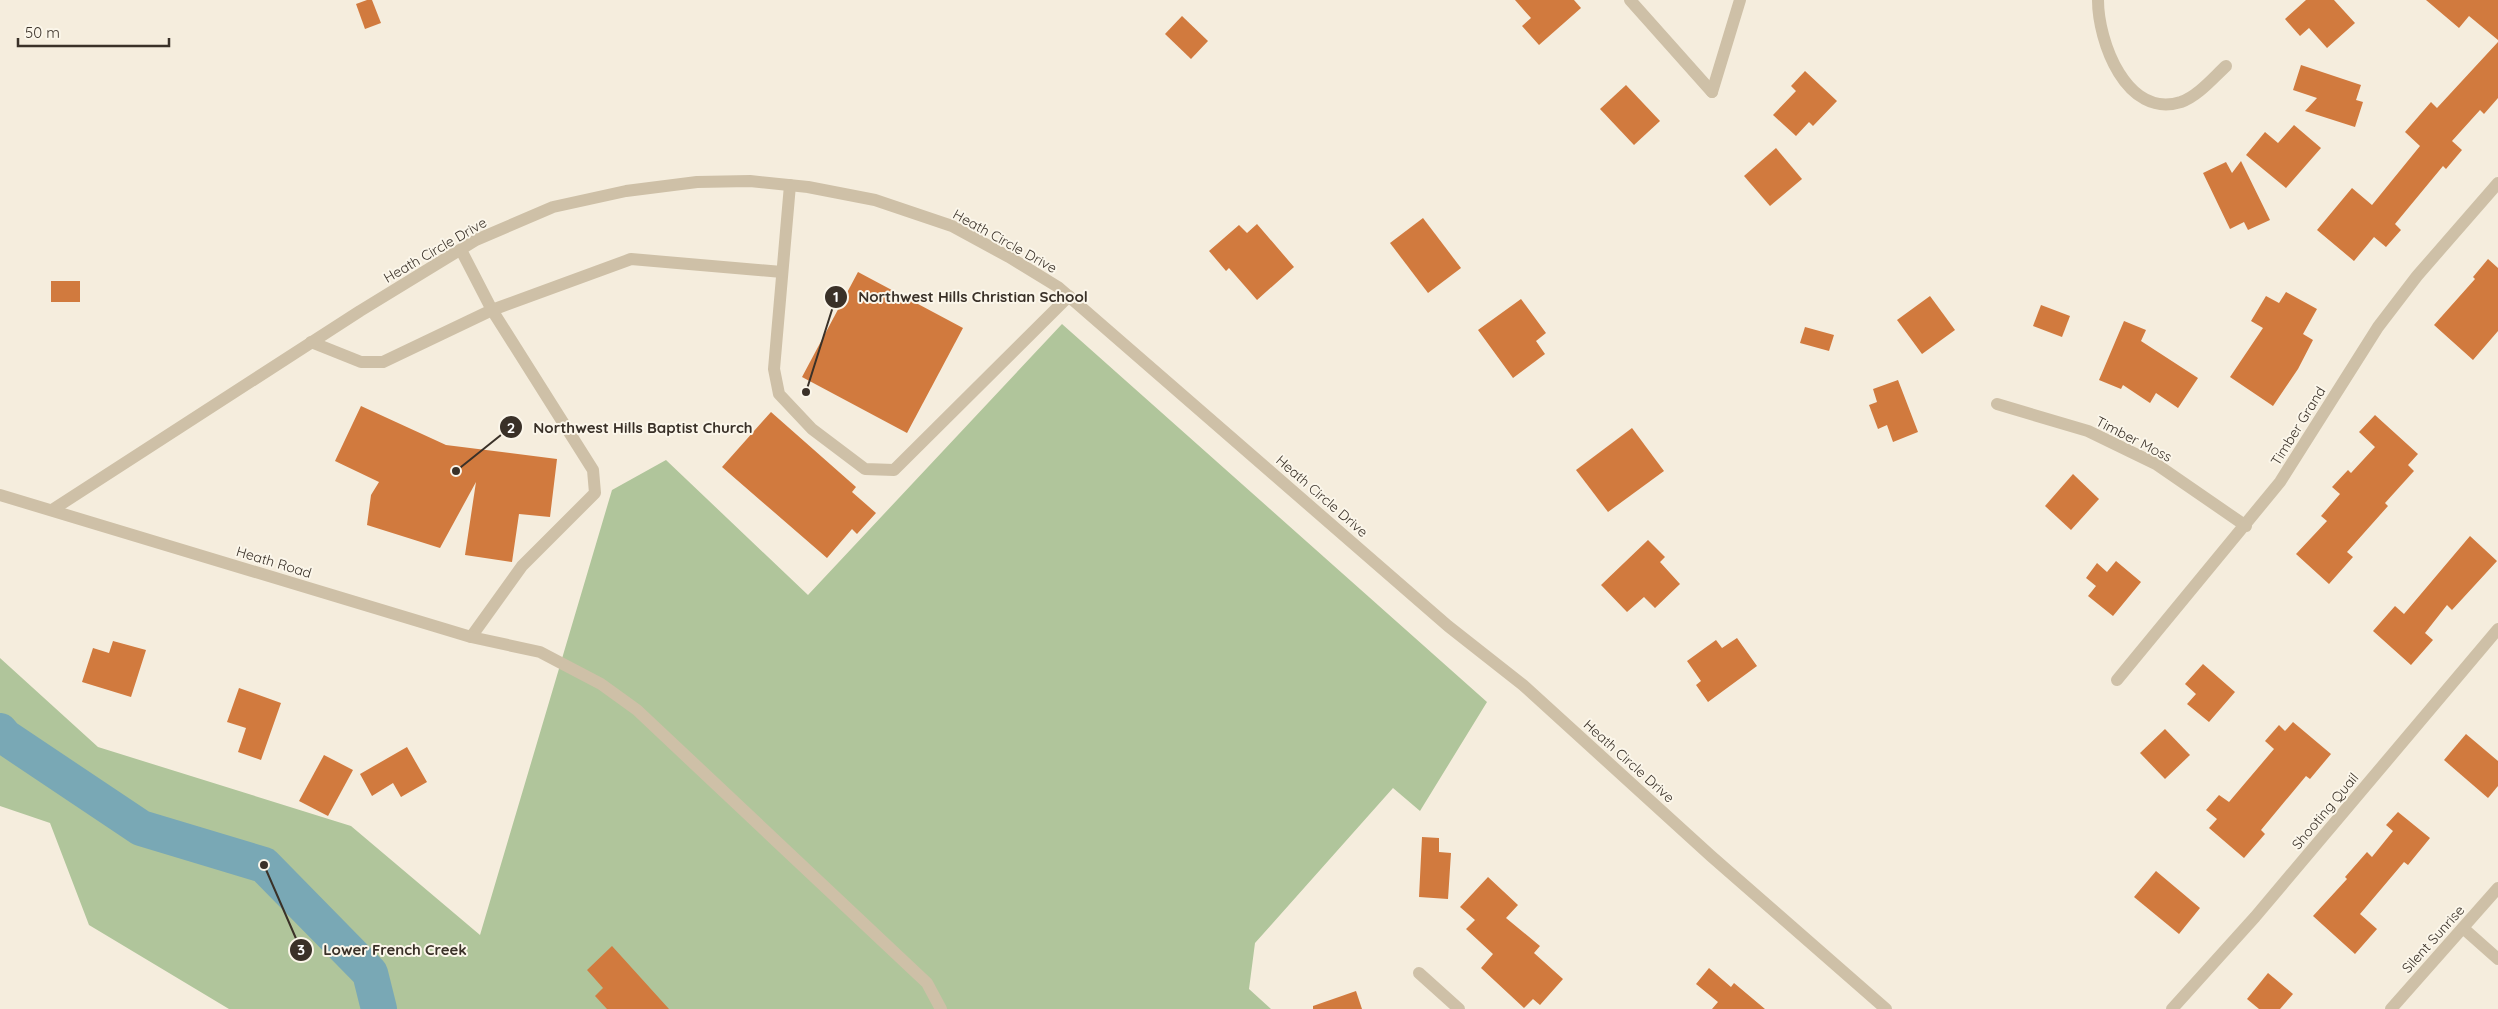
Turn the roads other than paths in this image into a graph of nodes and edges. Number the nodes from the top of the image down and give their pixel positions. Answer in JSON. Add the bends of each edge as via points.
{"nodes":[{"id":1,"x":1630,"y":0,"type":"edge"},
{"id":2,"x":1740,"y":0,"type":"edge"},
{"id":3,"x":2098,"y":0,"type":"edge"},
{"id":4,"x":2226,"y":66,"type":"dead end"},
{"id":5,"x":2498,"y":183,"type":"edge"},
{"id":6,"x":790,"y":185,"type":"junction"},
{"id":7,"x":461,"y":250,"type":"junction"},
{"id":8,"x":782,"y":272,"type":"junction"},
{"id":9,"x":1069,"y":296,"type":"junction"},
{"id":10,"x":492,"y":310,"type":"junction"},
{"id":11,"x":312,"y":342,"type":"junction"},
{"id":12,"x":1997,"y":404,"type":"dead end"},
{"id":13,"x":0,"y":495,"type":"edge"},
{"id":14,"x":52,"y":510,"type":"junction"},
{"id":15,"x":2246,"y":526,"type":"junction"},
{"id":16,"x":2498,"y":629,"type":"edge"},
{"id":17,"x":471,"y":637,"type":"junction"},
{"id":18,"x":2117,"y":680,"type":"dead end"},
{"id":19,"x":2498,"y":888,"type":"edge"},
{"id":20,"x":2463,"y":928,"type":"junction"},
{"id":21,"x":2498,"y":959,"type":"edge"},
{"id":22,"x":1419,"y":972,"type":"dead end"},
{"id":23,"x":941,"y":1009,"type":"edge"},
{"id":24,"x":1459,"y":1009,"type":"edge"},
{"id":25,"x":1886,"y":1009,"type":"edge"},
{"id":26,"x":2172,"y":1009,"type":"edge"},
{"id":27,"x":2391,"y":1009,"type":"edge"}],
"edges":[{"from":1,"to":2,"type":"street","via":[[1712,92]]},
{"from":3,"to":4,"type":"street","via":[[2101,33],[2114,67],[2137,94],[2157,105],[2181,102]]},
{"from":5,"to":15,"type":"street","name":"Timber Grand","via":[[2417,276],[2378,327],[2280,482]]},
{"from":6,"to":7,"type":"street","name":"Heath Circle Drive","via":[[750,180],[697,182],[626,191],[553,207],[476,240]]},
{"from":6,"to":8,"type":"street"},
{"from":6,"to":9,"type":"street","name":"Heath Circle Drive","via":[[875,200],[952,226],[1009,257]]},
{"from":7,"to":10,"type":"street"},
{"from":7,"to":11,"type":"street","name":"Heath Circle Drive"},
{"from":8,"to":9,"type":"street","via":[[774,368],[779,394],[812,429],[865,469],[894,470]]},
{"from":8,"to":10,"type":"street","via":[[631,259]]},
{"from":9,"to":25,"type":"street","name":"Heath Circle Drive","via":[[1448,626],[1523,685]]},
{"from":10,"to":11,"type":"street","via":[[383,362],[361,362]]},
{"from":10,"to":17,"type":"street","via":[[593,470],[595,493],[522,566]]},
{"from":11,"to":14,"type":"street","name":"Heath Circle Drive"},
{"from":12,"to":15,"type":"street","name":"Timber Moss","via":[[2088,431],[2156,464]]},
{"from":13,"to":14,"type":"street","name":"Heath Road"},
{"from":14,"to":17,"type":"street","name":"Heath Road"},
{"from":15,"to":18,"type":"street","name":"Timber Grand"},
{"from":16,"to":26,"type":"street","name":"Shooting Quail","via":[[2255,917]]},
{"from":17,"to":23,"type":"street","name":"Heath Road","via":[[540,652],[601,684],[637,710],[927,983]]},
{"from":19,"to":20,"type":"street","name":"Silent Sunrise"},
{"from":20,"to":21,"type":"street"},
{"from":20,"to":27,"type":"street","name":"Silent Sunrise"},
{"from":22,"to":24,"type":"street"}]}
